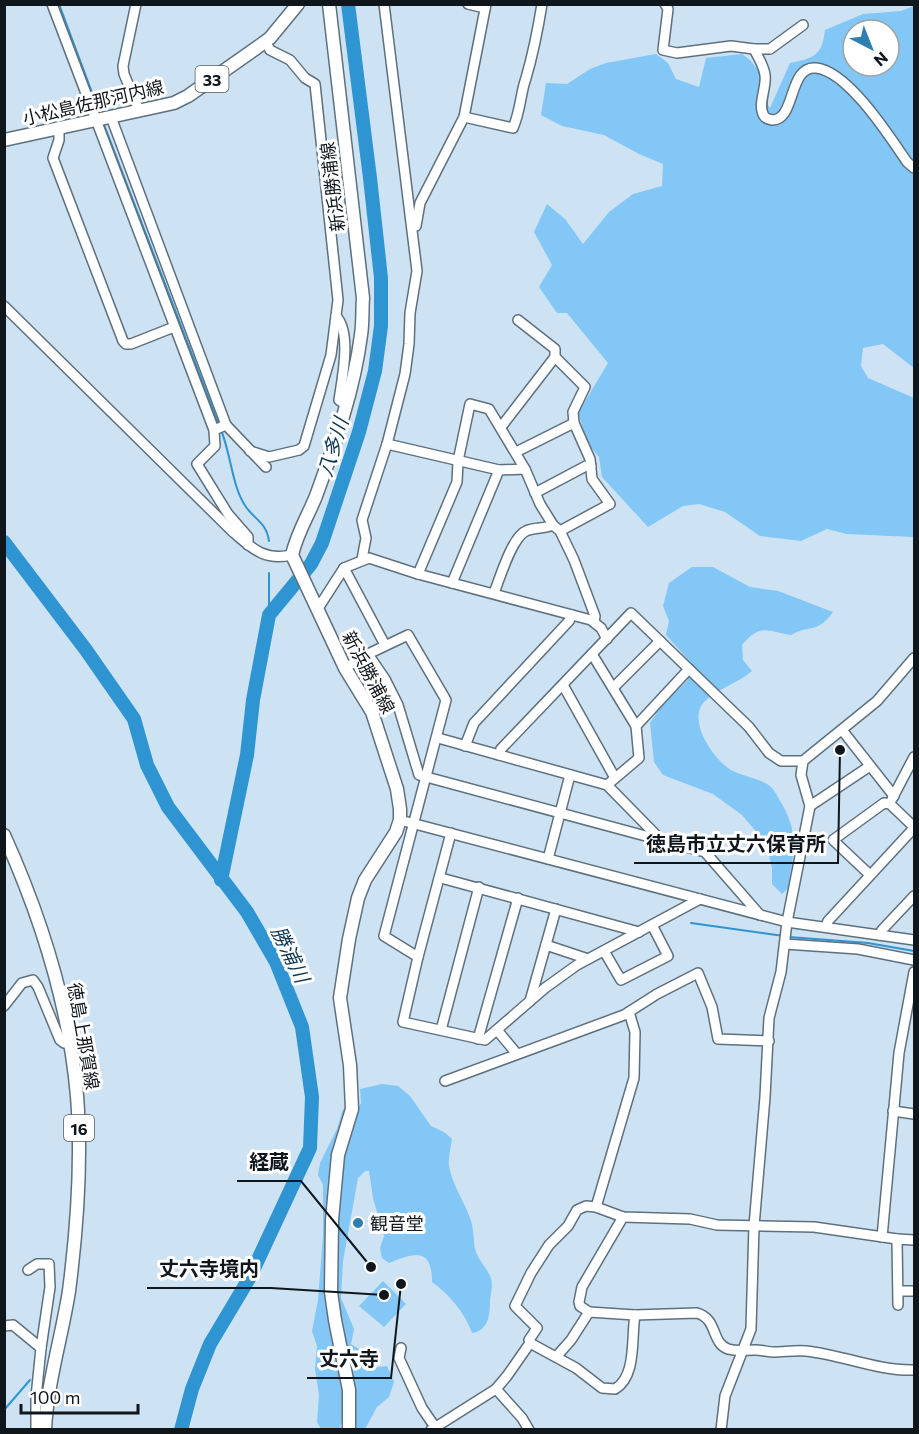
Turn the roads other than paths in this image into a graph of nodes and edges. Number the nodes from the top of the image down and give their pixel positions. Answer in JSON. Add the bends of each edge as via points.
{"nodes":[{"id":1,"x":52,"y":4,"type":"edge"},
{"id":2,"x":136,"y":4,"type":"edge"},
{"id":3,"x":298,"y":4,"type":"edge"},
{"id":4,"x":329,"y":4,"type":"edge"},
{"id":5,"x":384,"y":4,"type":"edge"},
{"id":6,"x":468,"y":4,"type":"edge"},
{"id":7,"x":542,"y":4,"type":"edge"},
{"id":8,"x":665,"y":4,"type":"edge"},
{"id":9,"x":485,"y":6,"type":"edge"},
{"id":10,"x":803,"y":25,"type":"dead end"},
{"id":11,"x":265,"y":41,"type":"junction"},
{"id":12,"x":754,"y":49,"type":"junction"},
{"id":13,"x":139,"y":110,"type":"junction"},
{"id":14,"x":464,"y":117,"type":"junction"},
{"id":15,"x":103,"y":119,"type":"junction"},
{"id":16,"x":59,"y":128,"type":"junction"},
{"id":17,"x":4,"y":140,"type":"edge"},
{"id":18,"x":915,"y":168,"type":"edge"},
{"id":19,"x":413,"y":233,"type":"junction"},
{"id":20,"x":4,"y":306,"type":"edge"},
{"id":21,"x":336,"y":316,"type":"junction"},
{"id":22,"x":518,"y":320,"type":"dead end"},
{"id":23,"x":174,"y":327,"type":"junction"},
{"id":24,"x":555,"y":357,"type":"junction"},
{"id":25,"x":345,"y":405,"type":"junction"},
{"id":26,"x":574,"y":423,"type":"junction"},
{"id":27,"x":220,"y":428,"type":"junction"},
{"id":28,"x":501,"y":428,"type":"junction"},
{"id":29,"x":387,"y":444,"type":"junction"},
{"id":30,"x":250,"y":450,"type":"junction"},
{"id":31,"x":516,"y":452,"type":"junction"},
{"id":32,"x":458,"y":460,"type":"junction"},
{"id":33,"x":591,"y":466,"type":"junction"},
{"id":34,"x":266,"y":467,"type":"dead end"},
{"id":35,"x":525,"y":469,"type":"junction"},
{"id":36,"x":499,"y":470,"type":"junction"},
{"id":37,"x":535,"y":493,"type":"junction"},
{"id":38,"x":557,"y":528,"type":"junction"},
{"id":39,"x":248,"y":545,"type":"junction"},
{"id":40,"x":292,"y":558,"type":"junction"},
{"id":41,"x":362,"y":559,"type":"junction"},
{"id":42,"x":344,"y":568,"type":"junction"},
{"id":43,"x":418,"y":574,"type":"junction"},
{"id":44,"x":452,"y":583,"type":"junction"},
{"id":45,"x":494,"y":593,"type":"junction"},
{"id":46,"x":315,"y":607,"type":"junction"},
{"id":47,"x":572,"y":615,"type":"junction"},
{"id":48,"x":594,"y":622,"type":"junction"},
{"id":49,"x":607,"y":639,"type":"junction"},
{"id":50,"x":660,"y":641,"type":"junction"},
{"id":51,"x":386,"y":645,"type":"junction"},
{"id":52,"x":368,"y":654,"type":"junction"},
{"id":53,"x":592,"y":654,"type":"junction"},
{"id":54,"x":915,"y":658,"type":"edge"},
{"id":55,"x":345,"y":668,"type":"junction"},
{"id":56,"x":689,"y":669,"type":"junction"},
{"id":57,"x":563,"y":685,"type":"junction"},
{"id":58,"x":613,"y":688,"type":"junction"},
{"id":59,"x":636,"y":726,"type":"junction"},
{"id":60,"x":842,"y":730,"type":"junction"},
{"id":61,"x":438,"y":738,"type":"junction"},
{"id":62,"x":465,"y":746,"type":"junction"},
{"id":63,"x":499,"y":755,"type":"junction"},
{"id":64,"x":915,"y":756,"type":"edge"},
{"id":65,"x":803,"y":761,"type":"junction"},
{"id":66,"x":870,"y":766,"type":"junction"},
{"id":67,"x":570,"y":775,"type":"junction"},
{"id":68,"x":426,"y":777,"type":"junction"},
{"id":69,"x":615,"y":778,"type":"junction"},
{"id":70,"x":606,"y":785,"type":"junction"},
{"id":71,"x":892,"y":800,"type":"junction"},
{"id":72,"x":810,"y":806,"type":"junction"},
{"id":73,"x":560,"y":813,"type":"junction"},
{"id":74,"x":400,"y":819,"type":"junction"},
{"id":75,"x":414,"y":823,"type":"junction"},
{"id":76,"x":915,"y":827,"type":"edge"},
{"id":77,"x":451,"y":833,"type":"junction"},
{"id":78,"x":4,"y":835,"type":"edge"},
{"id":79,"x":660,"y":840,"type":"junction"},
{"id":80,"x":548,"y":859,"type":"junction"},
{"id":81,"x":870,"y":875,"type":"junction"},
{"id":82,"x":441,"y":878,"type":"junction"},
{"id":83,"x":479,"y":887,"type":"junction"},
{"id":84,"x":915,"y":896,"type":"edge"},
{"id":85,"x":518,"y":898,"type":"junction"},
{"id":86,"x":700,"y":899,"type":"junction"},
{"id":87,"x":556,"y":909,"type":"junction"},
{"id":88,"x":760,"y":915,"type":"junction"},
{"id":89,"x":787,"y":922,"type":"junction"},
{"id":90,"x":652,"y":925,"type":"junction"},
{"id":91,"x":826,"y":927,"type":"junction"},
{"id":92,"x":639,"y":932,"type":"junction"},
{"id":93,"x":880,"y":935,"type":"junction"},
{"id":94,"x":915,"y":940,"type":"edge"},
{"id":95,"x":784,"y":944,"type":"junction"},
{"id":96,"x":546,"y":945,"type":"junction"},
{"id":97,"x":604,"y":951,"type":"junction"},
{"id":98,"x":418,"y":957,"type":"junction"},
{"id":99,"x":588,"y":959,"type":"junction"},
{"id":100,"x":915,"y":960,"type":"edge"},
{"id":101,"x":915,"y":972,"type":"edge"},
{"id":102,"x":530,"y":1001,"type":"junction"},
{"id":103,"x":4,"y":1006,"type":"edge"},
{"id":104,"x":629,"y":1012,"type":"junction"},
{"id":105,"x":441,"y":1030,"type":"junction"},
{"id":106,"x":497,"y":1030,"type":"junction"},
{"id":107,"x":478,"y":1039,"type":"junction"},
{"id":108,"x":769,"y":1041,"type":"junction"},
{"id":109,"x":69,"y":1043,"type":"junction"},
{"id":110,"x":517,"y":1054,"type":"junction"},
{"id":111,"x":445,"y":1081,"type":"dead end"},
{"id":112,"x":893,"y":1111,"type":"junction"},
{"id":113,"x":915,"y":1114,"type":"edge"},
{"id":114,"x":596,"y":1207,"type":"junction"},
{"id":115,"x":623,"y":1217,"type":"junction"},
{"id":116,"x":754,"y":1226,"type":"junction"},
{"id":117,"x":882,"y":1237,"type":"junction"},
{"id":118,"x":897,"y":1239,"type":"junction"},
{"id":119,"x":915,"y":1240,"type":"edge"},
{"id":120,"x":28,"y":1270,"type":"dead end"},
{"id":121,"x":899,"y":1291,"type":"junction"},
{"id":122,"x":915,"y":1291,"type":"edge"},
{"id":123,"x":898,"y":1305,"type":"dead end"},
{"id":124,"x":589,"y":1312,"type":"junction"},
{"id":125,"x":635,"y":1316,"type":"junction"},
{"id":126,"x":4,"y":1326,"type":"edge"},
{"id":127,"x":530,"y":1343,"type":"junction"},
{"id":128,"x":401,"y":1347,"type":"dead end"},
{"id":129,"x":41,"y":1348,"type":"junction"},
{"id":130,"x":742,"y":1352,"type":"junction"},
{"id":131,"x":556,"y":1358,"type":"junction"},
{"id":132,"x":915,"y":1370,"type":"edge"},
{"id":133,"x":496,"y":1389,"type":"junction"},
{"id":134,"x":433,"y":1428,"type":"edge"},
{"id":135,"x":36,"y":1430,"type":"edge"},
{"id":136,"x":45,"y":1430,"type":"edge"},
{"id":137,"x":349,"y":1430,"type":"edge"},
{"id":138,"x":529,"y":1430,"type":"edge"},
{"id":139,"x":721,"y":1430,"type":"edge"}],
"edges":[{"from":1,"to":15,"type":"street"},
{"from":2,"to":13,"type":"street","via":[[123,66]]},
{"from":3,"to":11,"type":"main road","name":"小松島佐那河内線","number":"33"},
{"from":4,"to":25,"type":"main road","name":"新浜勝浦線","via":[[363,298],[362,334]]},
{"from":5,"to":19,"type":"street"},
{"from":6,"to":9,"type":"street"},
{"from":7,"to":14,"type":"street","via":[[532,61],[513,128]]},
{"from":8,"to":12,"type":"street","via":[[668,9],[663,50],[677,53],[731,46]]},
{"from":9,"to":14,"type":"street"},
{"from":10,"to":12,"type":"street","via":[[770,48]]},
{"from":11,"to":13,"type":"main road","name":"小松島佐那河内線","number":"33","via":[[188,96]]},
{"from":11,"to":21,"type":"street","via":[[270,50],[290,60],[315,84],[335,257]]},
{"from":12,"to":18,"type":"street","via":[[766,78],[762,109],[769,120],[776,120],[787,108],[804,70],[826,70],[868,106]]},
{"from":13,"to":15,"type":"main road","name":"小松島佐那河内線","number":"33"},
{"from":14,"to":19,"type":"street","via":[[420,203]]},
{"from":15,"to":16,"type":"main road","name":"小松島佐那河内線","number":"33"},
{"from":15,"to":23,"type":"street"},
{"from":15,"to":27,"type":"street"},
{"from":16,"to":17,"type":"main road","name":"小松島佐那河内線","number":"33"},
{"from":16,"to":23,"type":"street","via":[[53,158],[123,341],[131,344]]},
{"from":19,"to":29,"type":"street","via":[[417,271],[409,344]]},
{"from":20,"to":39,"type":"street"},
{"from":21,"to":25,"type":"street","via":[[342,322],[345,356],[339,400]]},
{"from":21,"to":30,"type":"street","via":[[327,372],[304,446],[269,458]]},
{"from":22,"to":24,"type":"street","via":[[555,349]]},
{"from":23,"to":27,"type":"street"},
{"from":24,"to":26,"type":"street","via":[[585,387],[573,412]]},
{"from":24,"to":28,"type":"street"},
{"from":25,"to":40,"type":"main road","name":"新浜勝浦線","via":[[315,498],[296,537]]},
{"from":26,"to":31,"type":"street"},
{"from":26,"to":33,"type":"street"},
{"from":27,"to":30,"type":"street"},
{"from":27,"to":39,"type":"street","via":[[215,446],[197,464],[228,514],[248,537]]},
{"from":28,"to":31,"type":"street"},
{"from":28,"to":32,"type":"street","via":[[489,409],[470,404]]},
{"from":29,"to":32,"type":"street"},
{"from":29,"to":41,"type":"street","via":[[362,520],[366,538]]},
{"from":30,"to":34,"type":"street"},
{"from":31,"to":35,"type":"street"},
{"from":32,"to":36,"type":"street"},
{"from":32,"to":43,"type":"street","via":[[457,482]]},
{"from":33,"to":37,"type":"street"},
{"from":33,"to":38,"type":"street","via":[[592,479],[610,504]]},
{"from":35,"to":36,"type":"street"},
{"from":35,"to":37,"type":"street"},
{"from":36,"to":44,"type":"street"},
{"from":37,"to":38,"type":"street"},
{"from":38,"to":45,"type":"street","via":[[527,530],[518,537]]},
{"from":38,"to":48,"type":"street","via":[[582,582]]},
{"from":39,"to":40,"type":"street","via":[[273,558]]},
{"from":40,"to":46,"type":"main road","name":"新浜勝浦線"},
{"from":41,"to":42,"type":"street"},
{"from":41,"to":43,"type":"street"},
{"from":42,"to":46,"type":"street"},
{"from":42,"to":51,"type":"street"},
{"from":43,"to":44,"type":"street"},
{"from":44,"to":45,"type":"street"},
{"from":45,"to":47,"type":"street"},
{"from":46,"to":55,"type":"main road","name":"新浜勝浦線"},
{"from":47,"to":48,"type":"street"},
{"from":47,"to":62,"type":"street","via":[[474,723]]},
{"from":48,"to":49,"type":"street"},
{"from":49,"to":50,"type":"street","via":[[631,613]]},
{"from":49,"to":53,"type":"street"},
{"from":50,"to":56,"type":"street"},
{"from":50,"to":58,"type":"street"},
{"from":51,"to":52,"type":"street"},
{"from":51,"to":61,"type":"street","via":[[408,635],[446,700]]},
{"from":52,"to":55,"type":"street"},
{"from":52,"to":68,"type":"street","via":[[398,705],[419,775]]},
{"from":53,"to":57,"type":"street"},
{"from":53,"to":58,"type":"street"},
{"from":54,"to":60,"type":"street","via":[[877,701]]},
{"from":55,"to":74,"type":"main road","name":"新浜勝浦線","via":[[376,722],[397,789]]},
{"from":56,"to":59,"type":"street"},
{"from":56,"to":65,"type":"street","via":[[749,727],[769,753],[781,761]]},
{"from":57,"to":63,"type":"street"},
{"from":57,"to":69,"type":"street"},
{"from":58,"to":59,"type":"street"},
{"from":59,"to":69,"type":"street","via":[[639,758]]},
{"from":60,"to":65,"type":"street"},
{"from":60,"to":66,"type":"street"},
{"from":61,"to":62,"type":"street"},
{"from":61,"to":68,"type":"street"},
{"from":62,"to":63,"type":"street"},
{"from":63,"to":67,"type":"street"},
{"from":64,"to":71,"type":"street"},
{"from":65,"to":72,"type":"street","via":[[801,775]]},
{"from":66,"to":71,"type":"street"},
{"from":66,"to":72,"type":"street"},
{"from":67,"to":70,"type":"street"},
{"from":67,"to":73,"type":"street"},
{"from":68,"to":73,"type":"street"},
{"from":68,"to":75,"type":"street"},
{"from":69,"to":70,"type":"street"},
{"from":70,"to":79,"type":"street"},
{"from":71,"to":76,"type":"street"},
{"from":71,"to":81,"type":"street","via":[[833,840]]},
{"from":72,"to":89,"type":"street"},
{"from":73,"to":79,"type":"street"},
{"from":73,"to":80,"type":"street"},
{"from":74,"to":75,"type":"street"},
{"from":74,"to":137,"type":"main road","via":[[358,898],[340,998],[352,1108],[338,1155],[331,1292],[349,1390]]},
{"from":75,"to":77,"type":"street"},
{"from":75,"to":98,"type":"street","via":[[384,936]]},
{"from":76,"to":81,"type":"street"},
{"from":77,"to":80,"type":"street"},
{"from":77,"to":82,"type":"street"},
{"from":78,"to":109,"type":"main road","name":"徳島上那賀線","number":"16","via":[[22,874],[57,978]]},
{"from":79,"to":88,"type":"street","via":[[705,852]]},
{"from":80,"to":86,"type":"street"},
{"from":81,"to":91,"type":"street"},
{"from":82,"to":83,"type":"street"},
{"from":82,"to":98,"type":"street"},
{"from":83,"to":85,"type":"street"},
{"from":83,"to":105,"type":"street"},
{"from":84,"to":93,"type":"street"},
{"from":85,"to":87,"type":"street"},
{"from":85,"to":107,"type":"street"},
{"from":86,"to":88,"type":"street"},
{"from":86,"to":90,"type":"street"},
{"from":87,"to":92,"type":"street"},
{"from":87,"to":96,"type":"street"},
{"from":88,"to":89,"type":"street"},
{"from":89,"to":91,"type":"street"},
{"from":89,"to":95,"type":"street"},
{"from":90,"to":92,"type":"street"},
{"from":90,"to":97,"type":"street","via":[[668,956],[621,980]]},
{"from":91,"to":93,"type":"street"},
{"from":92,"to":97,"type":"street"},
{"from":93,"to":94,"type":"street"},
{"from":95,"to":100,"type":"street","via":[[858,950]]},
{"from":95,"to":108,"type":"street","via":[[769,1018]]},
{"from":96,"to":99,"type":"street"},
{"from":96,"to":102,"type":"street"},
{"from":97,"to":99,"type":"street"},
{"from":98,"to":105,"type":"street","via":[[403,1022]]},
{"from":99,"to":102,"type":"street"},
{"from":101,"to":112,"type":"street","via":[[899,1053]]},
{"from":102,"to":106,"type":"street"},
{"from":103,"to":109,"type":"street","via":[[22,983],[33,980],[60,1040]]},
{"from":104,"to":108,"type":"street","via":[[698,973],[712,1007],[718,1039]]},
{"from":104,"to":110,"type":"street"},
{"from":104,"to":114,"type":"street","via":[[635,1032],[634,1078]]},
{"from":105,"to":107,"type":"street"},
{"from":106,"to":107,"type":"street","via":[[485,1040]]},
{"from":106,"to":110,"type":"street"},
{"from":108,"to":116,"type":"street"},
{"from":109,"to":136,"type":"main road","name":"徳島上那賀線","number":"16","via":[[79,1129],[77,1194],[69,1290]]},
{"from":110,"to":111,"type":"street"},
{"from":112,"to":113,"type":"street"},
{"from":112,"to":117,"type":"street"},
{"from":114,"to":115,"type":"street"},
{"from":114,"to":127,"type":"street","via":[[578,1209],[531,1273],[516,1306],[537,1328]]},
{"from":115,"to":116,"type":"street"},
{"from":115,"to":124,"type":"street","via":[[582,1287],[580,1306]]},
{"from":116,"to":117,"type":"street","via":[[814,1227]]},
{"from":116,"to":130,"type":"street","via":[[751,1329]]},
{"from":117,"to":118,"type":"street"},
{"from":118,"to":119,"type":"street"},
{"from":118,"to":121,"type":"street"},
{"from":120,"to":129,"type":"street","via":[[37,1264],[49,1264],[50,1287]]},
{"from":121,"to":122,"type":"street"},
{"from":121,"to":123,"type":"street"},
{"from":124,"to":125,"type":"street"},
{"from":124,"to":131,"type":"street"},
{"from":125,"to":130,"type":"street","via":[[705,1315],[722,1346]]},
{"from":125,"to":131,"type":"street","via":[[627,1373],[615,1389],[602,1388]]},
{"from":126,"to":129,"type":"street","via":[[13,1325]]},
{"from":127,"to":131,"type":"street"},
{"from":127,"to":133,"type":"street"},
{"from":128,"to":134,"type":"street","via":[[399,1359]]},
{"from":129,"to":135,"type":"street"},
{"from":130,"to":132,"type":"street","via":[[806,1351],[883,1368]]},
{"from":130,"to":139,"type":"street","via":[[725,1396]]},
{"from":133,"to":134,"type":"street"},
{"from":133,"to":138,"type":"street"}]}
